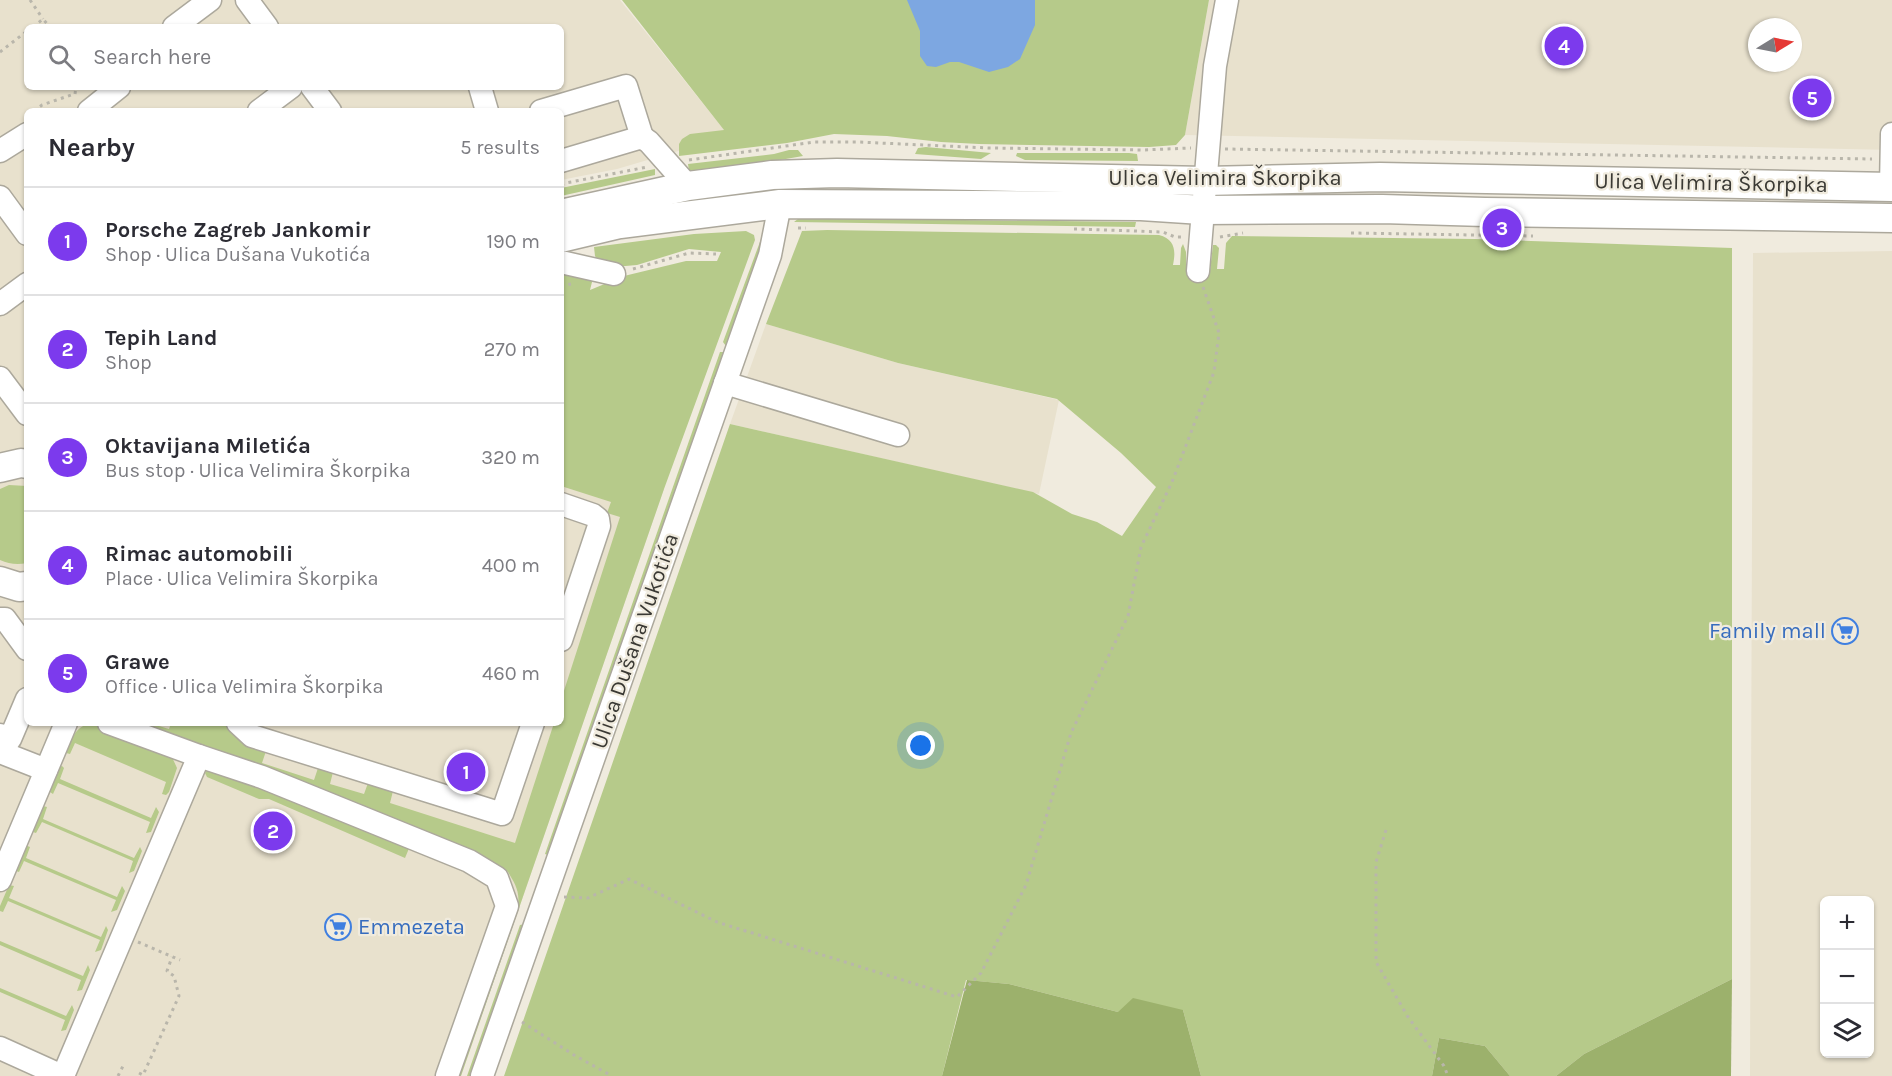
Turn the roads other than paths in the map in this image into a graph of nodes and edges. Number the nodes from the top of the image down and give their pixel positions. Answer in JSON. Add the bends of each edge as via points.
{"nodes":[{"id":1,"x":210,"y":0,"type":"edge"},
{"id":2,"x":247,"y":0,"type":"edge"},
{"id":3,"x":1227,"y":0,"type":"edge"},
{"id":4,"x":178,"y":24,"type":"edge"},
{"id":5,"x":265,"y":24,"type":"edge"},
{"id":6,"x":112,"y":90,"type":"edge"},
{"id":7,"x":287,"y":90,"type":"edge"},
{"id":8,"x":314,"y":90,"type":"edge"},
{"id":9,"x":481,"y":90,"type":"edge"},
{"id":10,"x":82,"y":103,"type":"edge"},
{"id":11,"x":263,"y":108,"type":"edge"},
{"id":12,"x":328,"y":108,"type":"edge"},
{"id":13,"x":486,"y":108,"type":"edge"},
{"id":14,"x":551,"y":108,"type":"edge"},
{"id":15,"x":1892,"y":134,"type":"edge"},
{"id":16,"x":24,"y":136,"type":"edge"},
{"id":17,"x":642,"y":137,"type":"junction"},
{"id":18,"x":0,"y":151,"type":"edge"},
{"id":19,"x":564,"y":160,"type":"edge"},
{"id":20,"x":1205,"y":181,"type":"junction"},
{"id":21,"x":688,"y":186,"type":"junction"},
{"id":22,"x":1892,"y":187,"type":"edge"},
{"id":23,"x":0,"y":197,"type":"edge"},
{"id":24,"x":780,"y":204,"type":"junction"},
{"id":25,"x":1202,"y":210,"type":"junction"},
{"id":26,"x":564,"y":212,"type":"edge"},
{"id":27,"x":1892,"y":218,"type":"edge"},
{"id":28,"x":24,"y":230,"type":"edge"},
{"id":29,"x":590,"y":231,"type":"junction"},
{"id":30,"x":564,"y":237,"type":"edge"},
{"id":31,"x":564,"y":263,"type":"edge"},
{"id":32,"x":1198,"y":271,"type":"road end"},
{"id":33,"x":24,"y":286,"type":"edge"},
{"id":34,"x":0,"y":304,"type":"edge"},
{"id":35,"x":0,"y":378,"type":"edge"},
{"id":36,"x":725,"y":383,"type":"junction"},
{"id":37,"x":24,"y":410,"type":"edge"},
{"id":38,"x":898,"y":435,"type":"dead end"},
{"id":39,"x":24,"y":464,"type":"edge"},
{"id":40,"x":0,"y":468,"type":"edge"},
{"id":41,"x":564,"y":505,"type":"edge"},
{"id":42,"x":0,"y":581,"type":"edge"},
{"id":43,"x":24,"y":586,"type":"edge"},
{"id":44,"x":0,"y":619,"type":"edge"},
{"id":45,"x":564,"y":631,"type":"edge"},
{"id":46,"x":24,"y":645,"type":"edge"},
{"id":47,"x":24,"y":706,"type":"edge"},
{"id":48,"x":65,"y":726,"type":"edge"},
{"id":49,"x":117,"y":726,"type":"edge"},
{"id":50,"x":241,"y":726,"type":"edge"},
{"id":51,"x":532,"y":726,"type":"edge"},
{"id":52,"x":0,"y":735,"type":"edge"},
{"id":53,"x":0,"y":752,"type":"edge"},
{"id":54,"x":199,"y":756,"type":"junction"},
{"id":55,"x":46,"y":771,"type":"junction"},
{"id":56,"x":0,"y":880,"type":"edge"},
{"id":57,"x":0,"y":1048,"type":"edge"},
{"id":58,"x":63,"y":1076,"type":"edge"},
{"id":59,"x":447,"y":1076,"type":"edge"},
{"id":60,"x":482,"y":1076,"type":"edge"}],
"edges":[{"from":1,"to":4,"type":"street"},
{"from":2,"to":5,"type":"street"},
{"from":3,"to":20,"type":"street","via":[[1215,66]]},
{"from":6,"to":10,"type":"street"},
{"from":7,"to":11,"type":"street"},
{"from":8,"to":12,"type":"street"},
{"from":9,"to":13,"type":"street"},
{"from":14,"to":17,"type":"street","via":[[626,86]]},
{"from":15,"to":22,"type":"street"},
{"from":16,"to":18,"type":"street"},
{"from":17,"to":19,"type":"street"},
{"from":17,"to":21,"type":"street"},
{"from":20,"to":21,"type":"main road","name":"Ulica Velimira Škorpika","via":[[837,173]]},
{"from":20,"to":22,"type":"main road","name":"Ulica Velimira Škorpika","via":[[1380,177]]},
{"from":20,"to":25,"type":"street"},
{"from":21,"to":26,"type":"main road","name":"Ulica Velimira Škorpika"},
{"from":23,"to":28,"type":"street"},
{"from":24,"to":25,"type":"main road","name":"Ulica Velimira Škorpika","via":[[1141,206]]},
{"from":24,"to":29,"type":"main road","name":"Ulica Velimira Škorpika"},
{"from":24,"to":36,"type":"street","name":"Ulica Dušana Vukotića","via":[[770,255]]},
{"from":25,"to":27,"type":"main road","name":"Ulica Velimira Škorpika","via":[[1382,209]]},
{"from":25,"to":32,"type":"street"},
{"from":29,"to":30,"type":"main road","name":"Ulica Velimira Škorpika"},
{"from":29,"to":31,"type":"street","via":[[586,254],[595,276]]},
{"from":33,"to":34,"type":"street"},
{"from":35,"to":37,"type":"street"},
{"from":36,"to":38,"type":"street"},
{"from":36,"to":60,"type":"street","name":"Ulica Dušana Vukotića"},
{"from":39,"to":40,"type":"main road"},
{"from":41,"to":45,"type":"street","via":[[592,515],[599,526]]},
{"from":42,"to":43,"type":"main road"},
{"from":44,"to":46,"type":"street","via":[[5,619]]},
{"from":47,"to":52,"type":"street","via":[[10,739]]},
{"from":48,"to":55,"type":"street"},
{"from":49,"to":54,"type":"street"},
{"from":50,"to":51,"type":"street","via":[[252,736],[501,814]]},
{"from":53,"to":55,"type":"street"},
{"from":54,"to":58,"type":"street"},
{"from":54,"to":59,"type":"street","via":[[262,777],[469,861],[497,878],[507,906]]},
{"from":55,"to":56,"type":"street"},
{"from":57,"to":58,"type":"street"}]}
